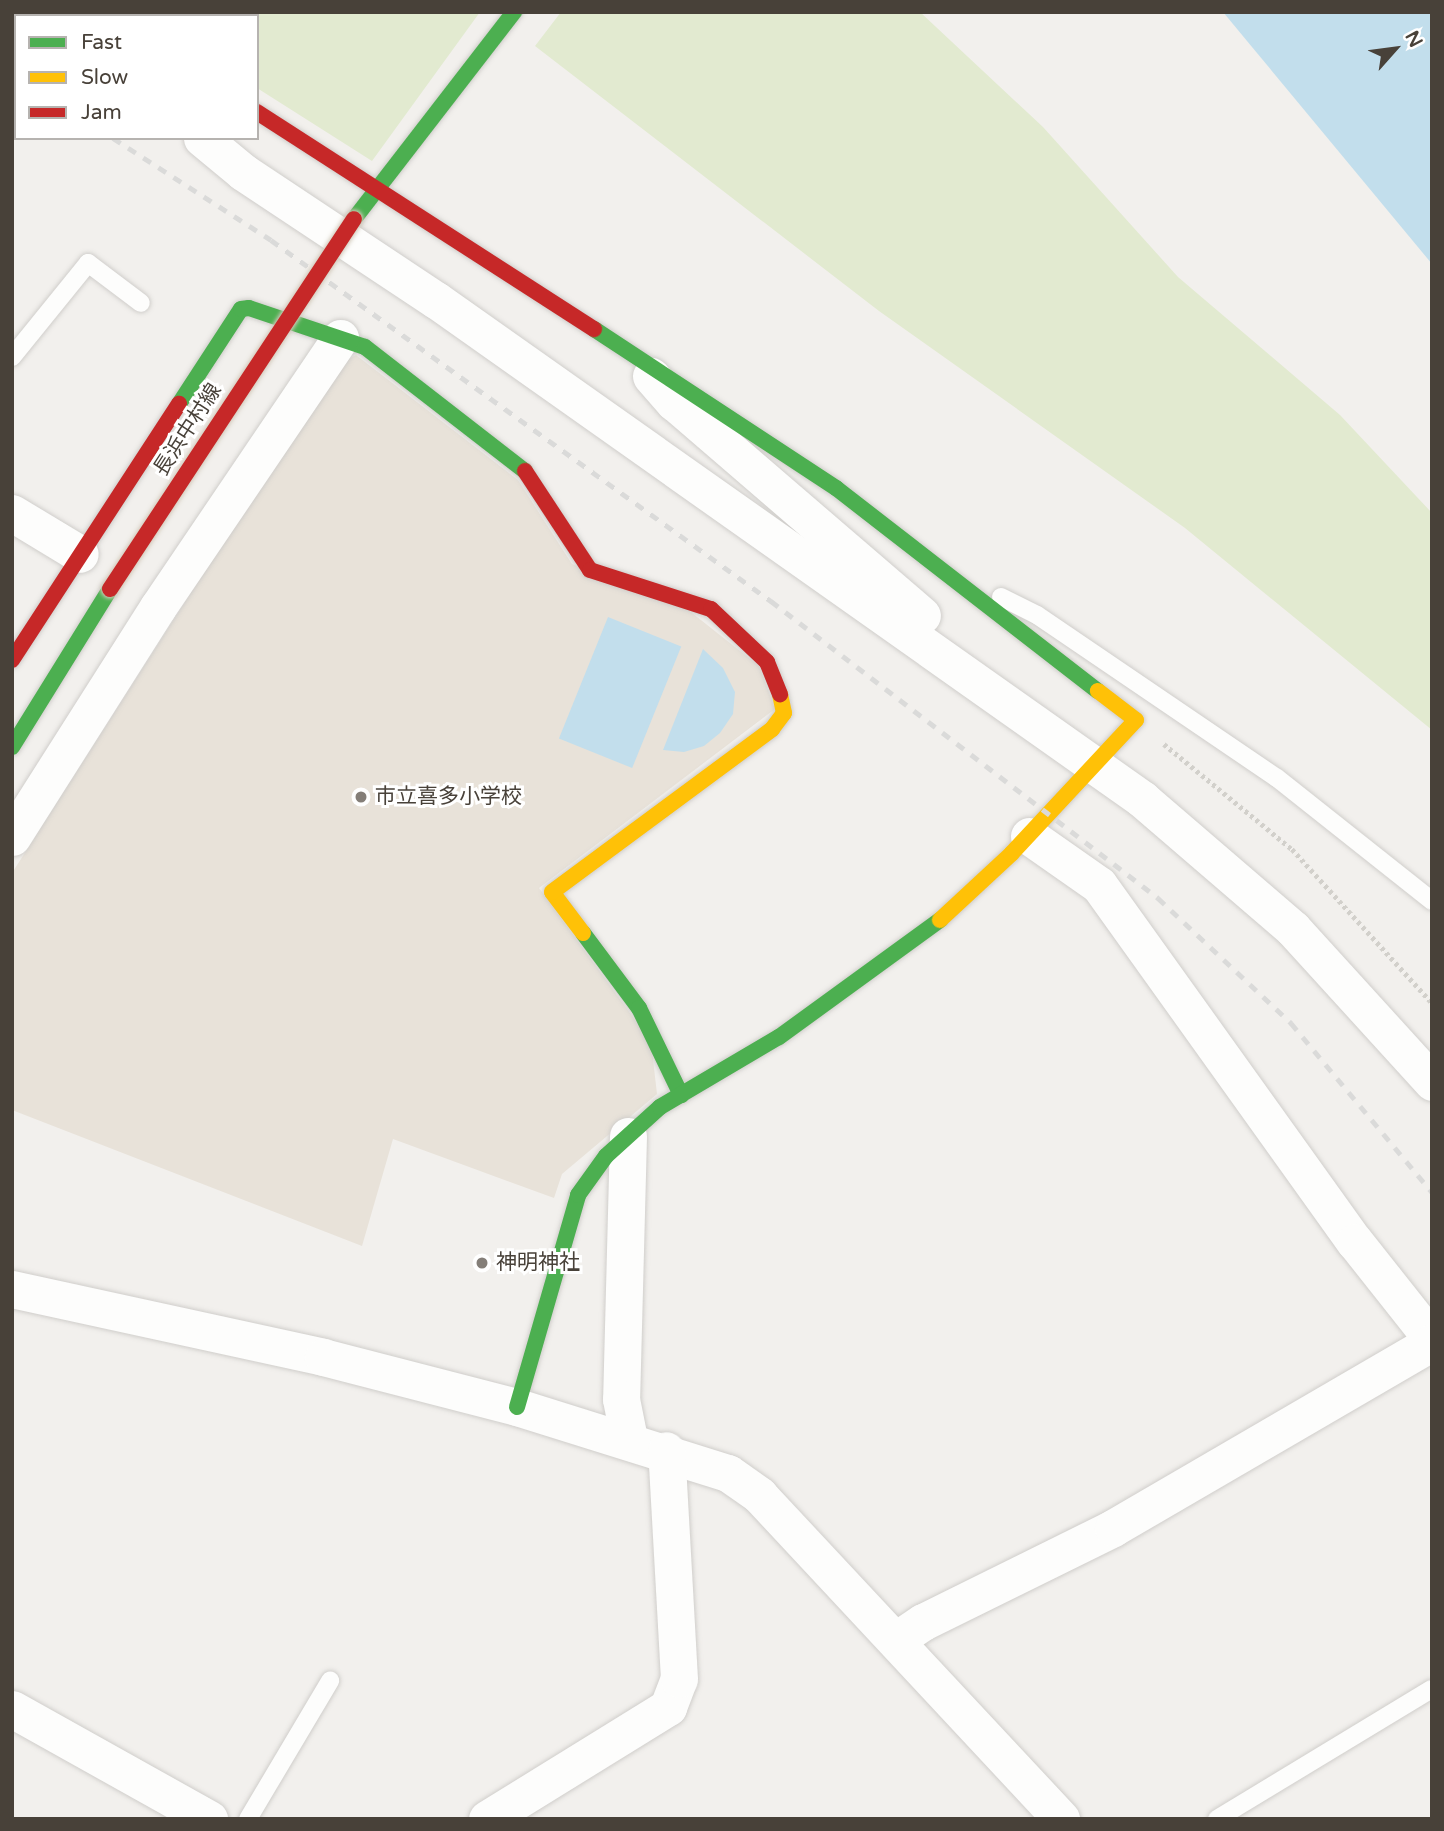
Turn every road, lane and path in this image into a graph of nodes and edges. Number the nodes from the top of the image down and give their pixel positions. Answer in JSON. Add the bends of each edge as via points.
{"nodes":[{"id":1,"x":514,"y":12,"type":"edge"},
{"id":2,"x":259,"y":113,"type":"edge"},
{"id":3,"x":204,"y":140,"type":"edge"},
{"id":4,"x":379,"y":187,"type":"junction"},
{"id":5,"x":141,"y":303,"type":"dead end"},
{"id":6,"x":340,"y":338,"type":"junction"},
{"id":7,"x":628,"y":349,"type":"junction"},
{"id":8,"x":12,"y":357,"type":"edge"},
{"id":9,"x":12,"y":513,"type":"edge"},
{"id":10,"x":80,"y":554,"type":"junction"},
{"id":11,"x":934,"y":564,"type":"junction"},
{"id":12,"x":12,"y":660,"type":"edge"},
{"id":13,"x":978,"y":679,"type":"junction"},
{"id":14,"x":1136,"y":720,"type":"junction"},
{"id":15,"x":12,"y":747,"type":"edge"},
{"id":16,"x":1096,"y":765,"type":"junction"},
{"id":17,"x":1029,"y":836,"type":"junction"},
{"id":18,"x":12,"y":837,"type":"edge"},
{"id":19,"x":1432,"y":901,"type":"edge"},
{"id":20,"x":1432,"y":1003,"type":"edge"},
{"id":21,"x":1432,"y":1082,"type":"edge"},
{"id":22,"x":681,"y":1095,"type":"junction"},
{"id":23,"x":628,"y":1136,"type":"junction"},
{"id":24,"x":12,"y":1289,"type":"edge"},
{"id":25,"x":1432,"y":1341,"type":"edge"},
{"id":26,"x":517,"y":1407,"type":"junction"},
{"id":27,"x":629,"y":1439,"type":"junction"},
{"id":28,"x":666,"y":1450,"type":"junction"},
{"id":29,"x":896,"y":1640,"type":"junction"},
{"id":30,"x":330,"y":1681,"type":"dead end"},
{"id":31,"x":1432,"y":1689,"type":"edge"},
{"id":32,"x":12,"y":1709,"type":"edge"},
{"id":33,"x":209,"y":1819,"type":"edge"},
{"id":34,"x":248,"y":1819,"type":"edge"},
{"id":35,"x":487,"y":1819,"type":"edge"},
{"id":36,"x":1061,"y":1819,"type":"edge"},
{"id":37,"x":1217,"y":1819,"type":"edge"}],
"edges":[{"from":1,"to":4,"type":"street","name":"長浜中村線"},
{"from":2,"to":4,"type":"street"},
{"from":3,"to":13,"type":"street","via":[[243,172],[436,300]]},
{"from":4,"to":7,"type":"street"},
{"from":4,"to":15,"type":"street","name":"長浜中村線","bridge":true,"via":[[110,589]]},
{"from":5,"to":8,"type":"lane","via":[[88,263]]},
{"from":6,"to":10,"type":"street","via":[[241,309]]},
{"from":6,"to":18,"type":"street","via":[[158,607]]},
{"from":6,"to":22,"type":"street","via":[[365,347],[527,473],[590,570],[711,609],[767,662],[777,679],[784,713],[772,729],[552,892],[639,1008]]},
{"from":7,"to":11,"type":"street","via":[[836,488]]},
{"from":7,"to":13,"type":"street","via":[[674,402],[947,636]]},
{"from":9,"to":10,"type":"street"},
{"from":10,"to":12,"type":"street"},
{"from":11,"to":14,"type":"street"},
{"from":11,"to":19,"type":"lane","via":[[1037,615],[1276,778]]},
{"from":13,"to":16,"type":"street"},
{"from":14,"to":16,"type":"street"},
{"from":14,"to":20,"type":"path","via":[[1292,849]]},
{"from":16,"to":17,"type":"street"},
{"from":16,"to":21,"type":"street","via":[[1293,929]]},
{"from":17,"to":22,"type":"street","via":[[940,920],[779,1037]]},
{"from":17,"to":25,"type":"street","via":[[1099,884],[1355,1242]]},
{"from":22,"to":23,"type":"street"},
{"from":23,"to":26,"type":"street","via":[[606,1156],[578,1195]]},
{"from":23,"to":27,"type":"street","via":[[621,1399]]},
{"from":24,"to":26,"type":"street","via":[[323,1357]]},
{"from":25,"to":29,"type":"street","via":[[1113,1528],[923,1622]]},
{"from":26,"to":27,"type":"street"},
{"from":27,"to":28,"type":"street"},
{"from":28,"to":29,"type":"street","via":[[728,1473],[759,1495]]},
{"from":28,"to":35,"type":"street","via":[[679,1679],[668,1707]]},
{"from":29,"to":36,"type":"street"},
{"from":30,"to":34,"type":"lane"},
{"from":31,"to":37,"type":"lane"},
{"from":32,"to":33,"type":"street"}]}
